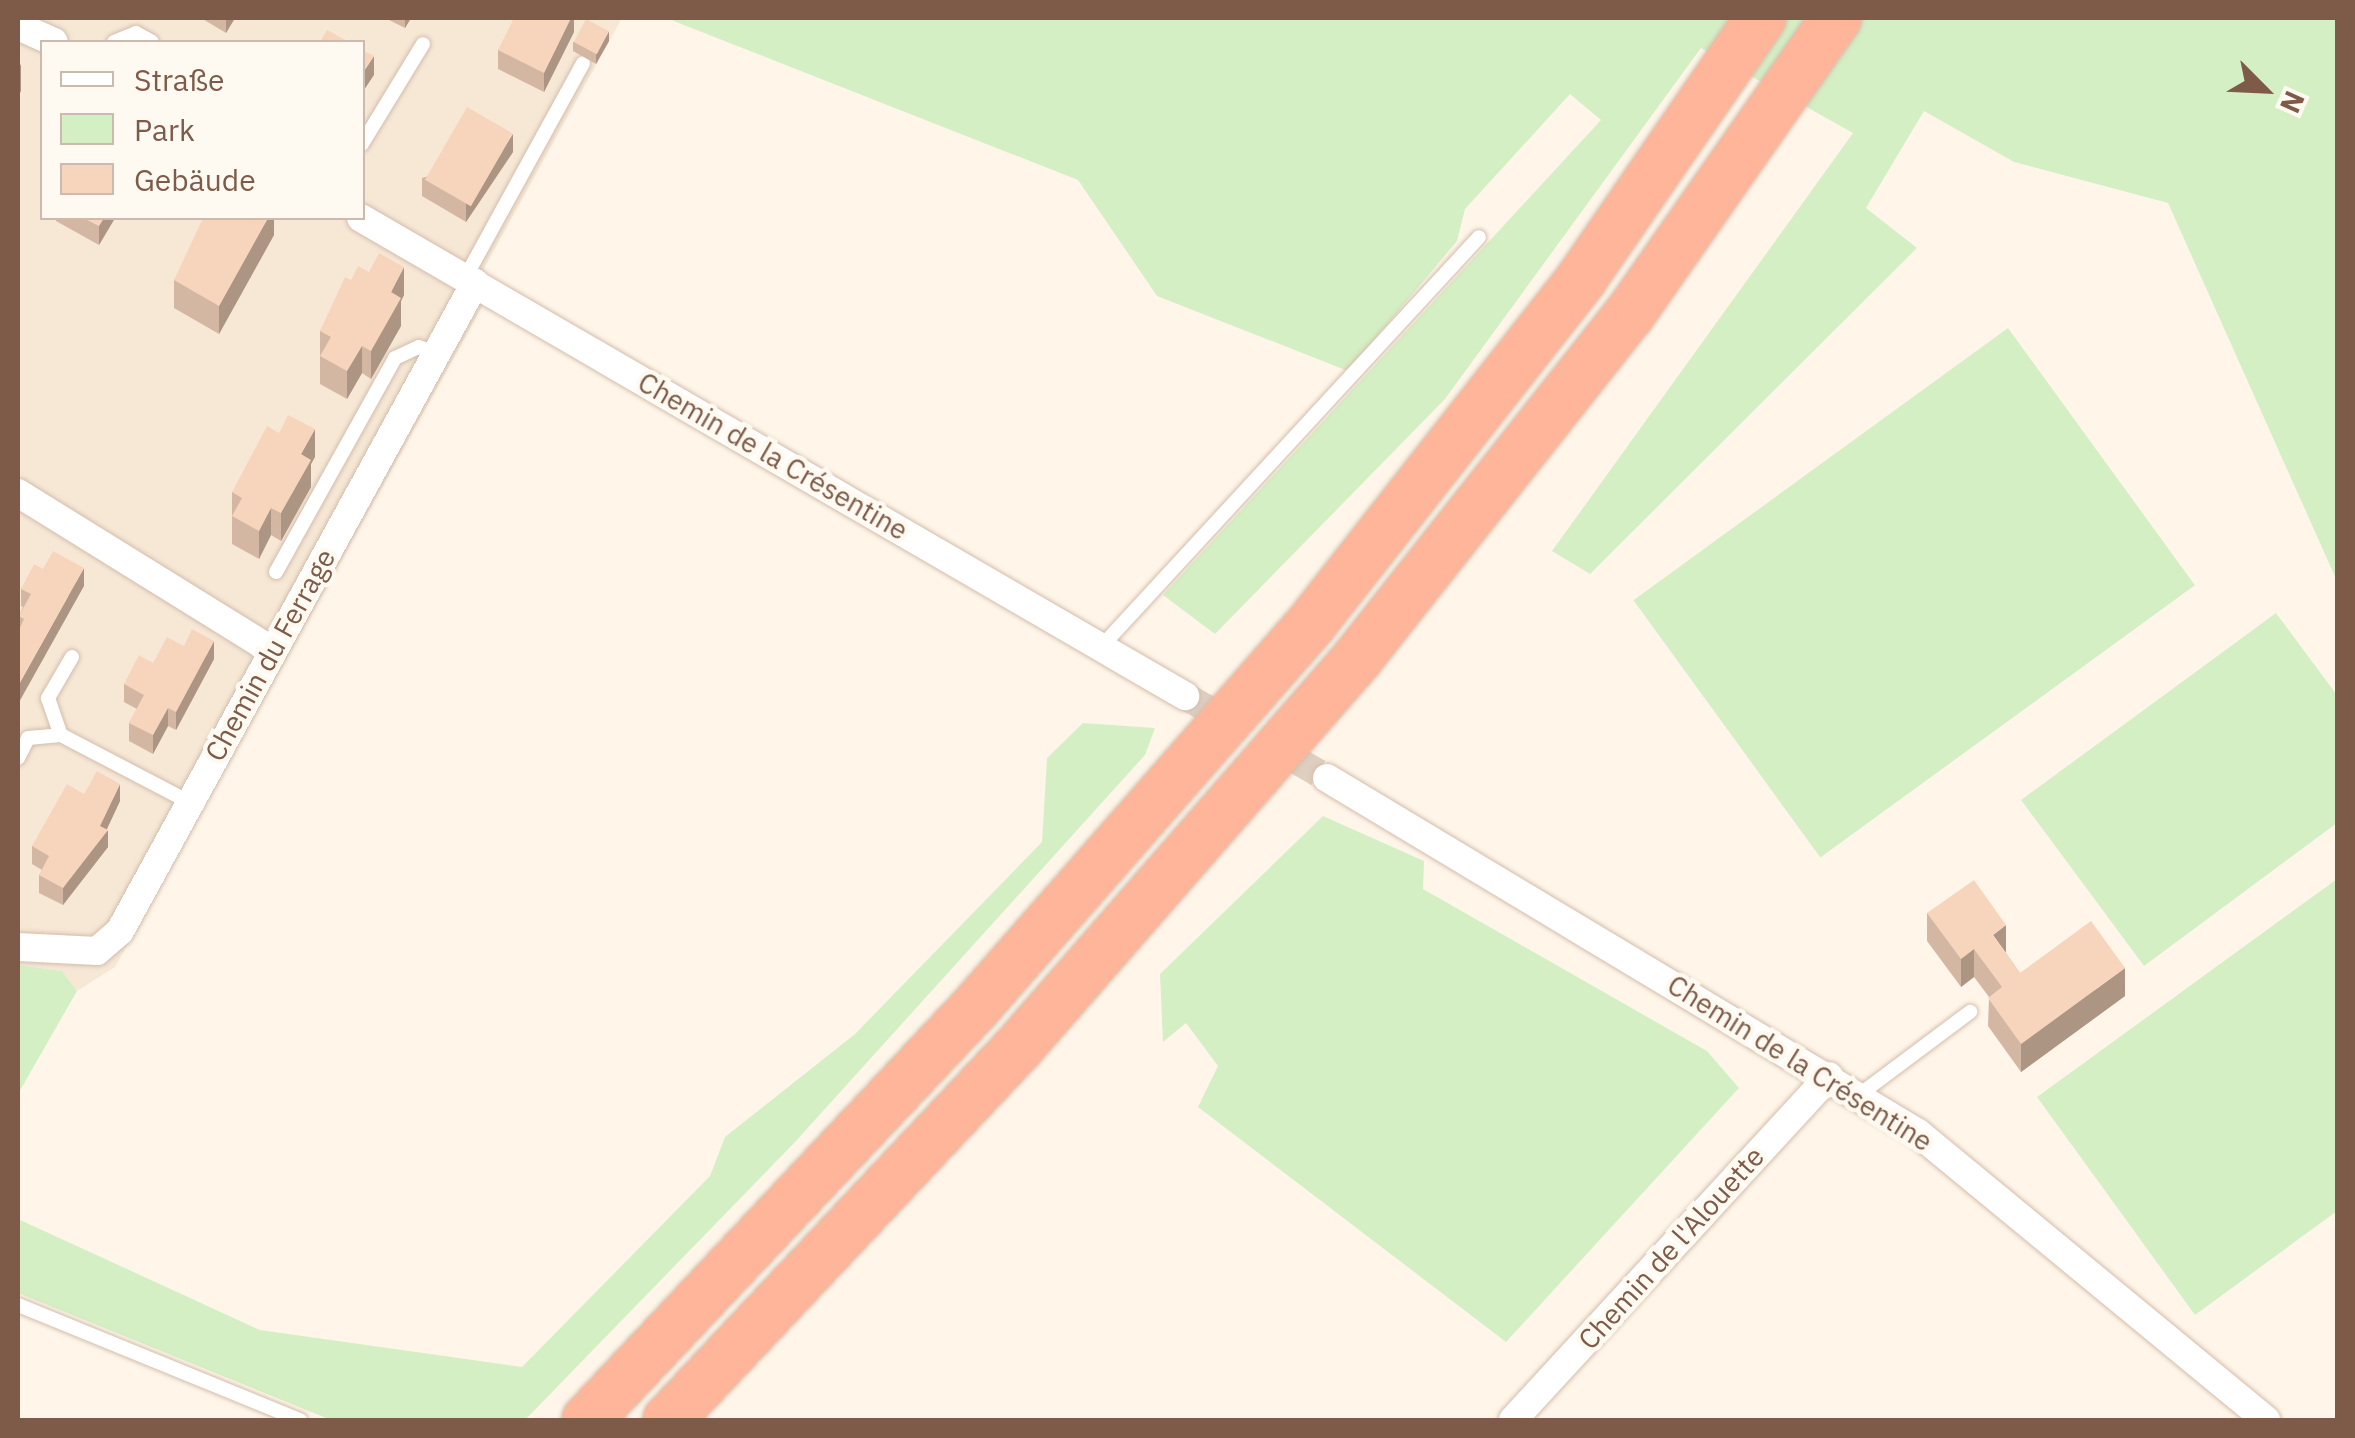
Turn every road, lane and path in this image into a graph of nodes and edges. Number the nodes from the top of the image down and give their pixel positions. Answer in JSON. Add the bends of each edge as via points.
{"nodes":[{"id":1,"x":18,"y":26,"type":"edge"},
{"id":2,"x":1826,"y":33,"type":"edge"},
{"id":3,"x":1750,"y":34,"type":"edge"},
{"id":4,"x":50,"y":40,"type":"edge"},
{"id":5,"x":119,"y":40,"type":"edge"},
{"id":6,"x":148,"y":40,"type":"edge"},
{"id":7,"x":423,"y":44,"type":"dead end"},
{"id":8,"x":583,"y":63,"type":"dead end"},
{"id":9,"x":365,"y":139,"type":"edge"},
{"id":10,"x":365,"y":220,"type":"edge"},
{"id":11,"x":1479,"y":238,"type":"dead end"},
{"id":12,"x":470,"y":280,"type":"junction"},
{"id":13,"x":436,"y":353,"type":"junction"},
{"id":14,"x":18,"y":493,"type":"edge"},
{"id":15,"x":276,"y":572,"type":"dead end"},
{"id":16,"x":1102,"y":646,"type":"junction"},
{"id":17,"x":272,"y":650,"type":"junction"},
{"id":18,"x":72,"y":657,"type":"dead end"},
{"id":19,"x":1185,"y":696,"type":"tunnel mouth"},
{"id":20,"x":61,"y":734,"type":"junction"},
{"id":21,"x":18,"y":758,"type":"edge"},
{"id":22,"x":1327,"y":778,"type":"tunnel mouth"},
{"id":23,"x":190,"y":802,"type":"junction"},
{"id":24,"x":18,"y":947,"type":"edge"},
{"id":25,"x":1970,"y":1012,"type":"dead end"},
{"id":26,"x":1830,"y":1076,"type":"junction"},
{"id":27,"x":1859,"y":1094,"type":"junction"},
{"id":28,"x":18,"y":1305,"type":"edge"},
{"id":29,"x":300,"y":1420,"type":"edge"},
{"id":30,"x":587,"y":1420,"type":"edge"},
{"id":31,"x":668,"y":1420,"type":"edge"},
{"id":32,"x":1514,"y":1420,"type":"edge"},
{"id":33,"x":2266,"y":1420,"type":"edge"}],
"edges":[{"from":1,"to":4,"type":"street"},
{"from":2,"to":31,"type":"highway","via":[[1598,356],[1357,659],[1056,1005]]},
{"from":3,"to":30,"type":"highway","via":[[1572,292],[1311,624],[986,995]]},
{"from":5,"to":6,"type":"lane","via":[[136,33]]},
{"from":7,"to":9,"type":"lane"},
{"from":8,"to":12,"type":"lane"},
{"from":10,"to":12,"type":"street","name":"Chemin de la Crésentine"},
{"from":11,"to":16,"type":"lane"},
{"from":12,"to":13,"type":"street","name":"Chemin du Ferrage"},
{"from":12,"to":16,"type":"street","name":"Chemin de la Crésentine"},
{"from":13,"to":15,"type":"lane","via":[[419,347],[395,358]]},
{"from":13,"to":17,"type":"street","name":"Chemin du Ferrage"},
{"from":14,"to":17,"type":"street"},
{"from":16,"to":19,"type":"street","name":"Chemin de la Crésentine"},
{"from":17,"to":23,"type":"street","name":"Chemin du Ferrage"},
{"from":18,"to":20,"type":"lane","via":[[48,698]]},
{"from":20,"to":21,"type":"lane","via":[[28,738]]},
{"from":20,"to":23,"type":"lane"},
{"from":22,"to":26,"type":"street","name":"Chemin de la Crésentine"},
{"from":23,"to":24,"type":"street","name":"Chemin du Ferrage","via":[[120,931],[97,951]]},
{"from":25,"to":27,"type":"lane"},
{"from":26,"to":27,"type":"street","name":"Chemin de la Crésentine"},
{"from":26,"to":32,"type":"street","name":"Chemin de l'Alouette"},
{"from":27,"to":33,"type":"street","name":"Chemin de la Crésentine","via":[[1918,1133]]},
{"from":28,"to":29,"type":"lane"}]}
